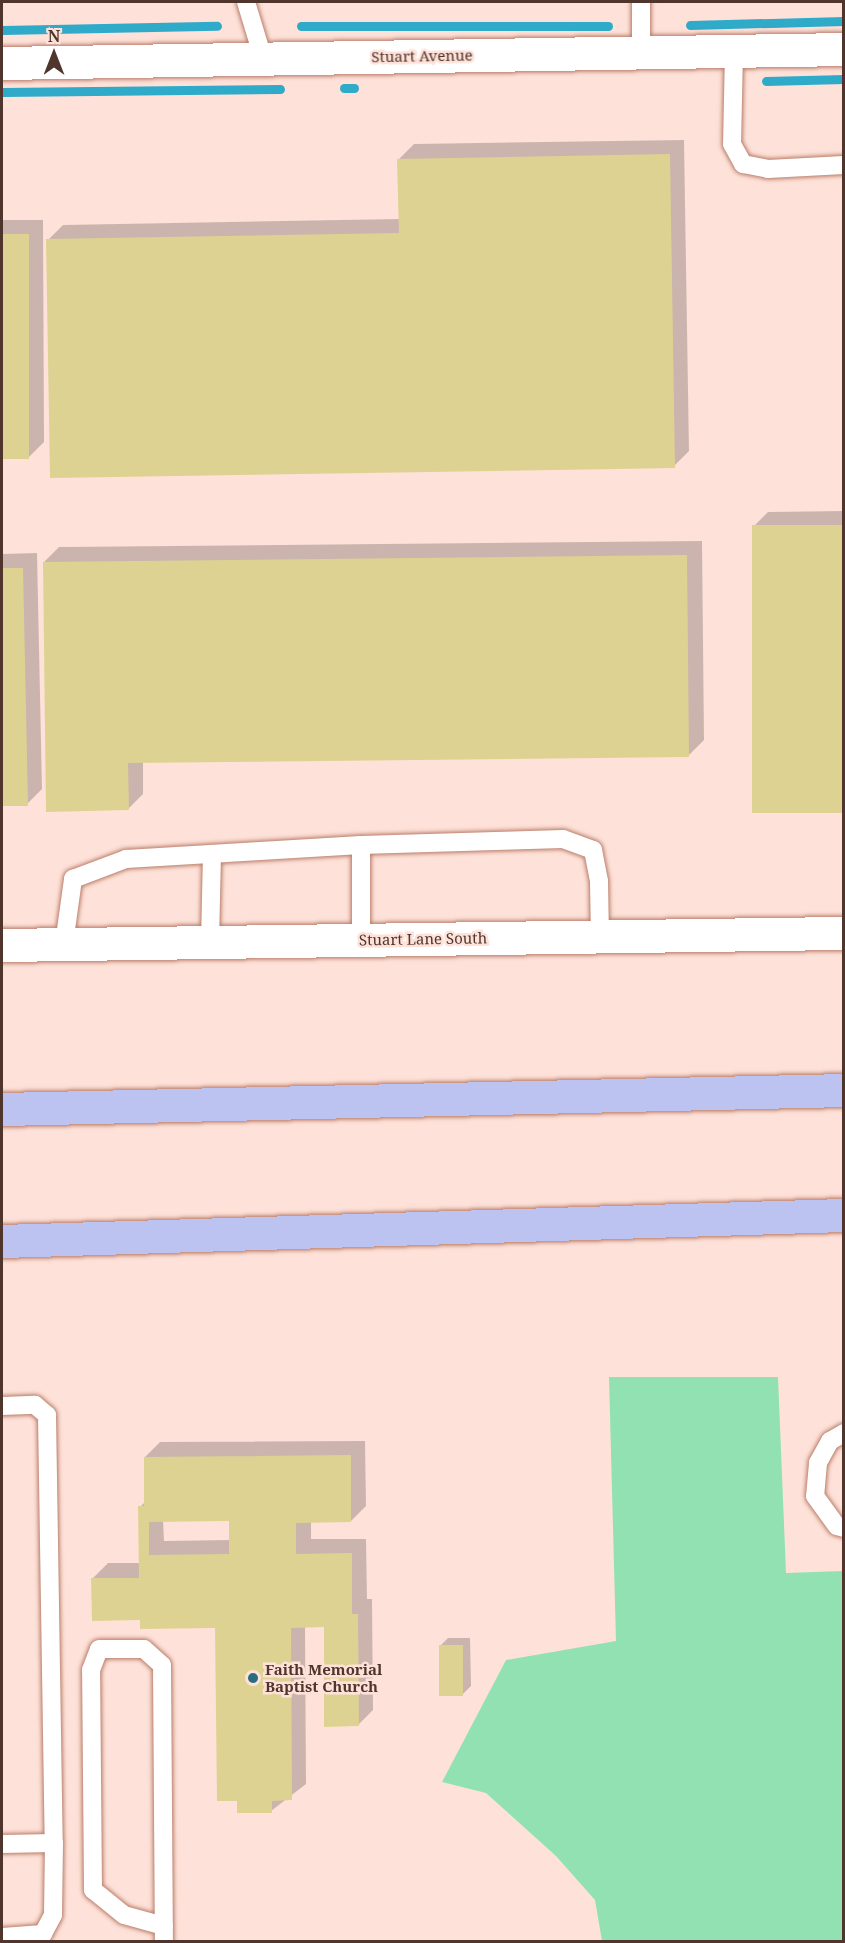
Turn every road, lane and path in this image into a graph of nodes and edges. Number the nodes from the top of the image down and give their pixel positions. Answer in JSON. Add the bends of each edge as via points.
{"nodes":[{"id":1,"x":246,"y":2,"type":"edge"},
{"id":2,"x":642,"y":2,"type":"edge"},
{"id":3,"x":843,"y":49,"type":"edge"},
{"id":4,"x":734,"y":51,"type":"junction"},
{"id":5,"x":642,"y":53,"type":"junction"},
{"id":6,"x":263,"y":58,"type":"junction"},
{"id":7,"x":2,"y":63,"type":"edge"},
{"id":8,"x":843,"y":165,"type":"edge"},
{"id":9,"x":361,"y":845,"type":"junction"},
{"id":10,"x":212,"y":854,"type":"junction"},
{"id":11,"x":843,"y":933,"type":"edge"},
{"id":12,"x":600,"y":936,"type":"junction"},
{"id":13,"x":361,"y":940,"type":"junction"},
{"id":14,"x":210,"y":942,"type":"junction"},
{"id":15,"x":64,"y":944,"type":"junction"},
{"id":16,"x":2,"y":945,"type":"edge"},
{"id":17,"x":843,"y":1090,"type":"edge"},
{"id":18,"x":2,"y":1109,"type":"edge"},
{"id":19,"x":843,"y":1215,"type":"edge"},
{"id":20,"x":2,"y":1240,"type":"edge"},
{"id":21,"x":2,"y":1406,"type":"edge"},
{"id":22,"x":843,"y":1432,"type":"edge"},
{"id":23,"x":843,"y":1528,"type":"edge"},
{"id":24,"x":54,"y":1843,"type":"junction"},
{"id":25,"x":2,"y":1844,"type":"edge"},
{"id":26,"x":164,"y":1934,"type":"edge"},
{"id":27,"x":2,"y":1937,"type":"edge"}],
"edges":[{"from":1,"to":6,"type":"lane"},
{"from":2,"to":5,"type":"lane"},
{"from":3,"to":4,"type":"street","name":"Stuart Avenue"},
{"from":4,"to":5,"type":"street","name":"Stuart Avenue"},
{"from":4,"to":8,"type":"lane","via":[[732,144],[743,164],[768,169]]},
{"from":5,"to":6,"type":"street","name":"Stuart Avenue"},
{"from":6,"to":7,"type":"street","name":"Stuart Avenue"},
{"from":9,"to":10,"type":"lane"},
{"from":9,"to":12,"type":"lane","via":[[563,839],[573,842],[593,850],[599,881]]},
{"from":9,"to":13,"type":"lane"},
{"from":10,"to":14,"type":"lane"},
{"from":10,"to":15,"type":"lane","via":[[126,859],[73,879]]},
{"from":11,"to":12,"type":"street","name":"Stuart Lane South"},
{"from":12,"to":13,"type":"street","name":"Stuart Lane South"},
{"from":13,"to":14,"type":"street","name":"Stuart Lane South"},
{"from":14,"to":15,"type":"street","name":"Stuart Lane South"},
{"from":15,"to":16,"type":"street","name":"Stuart Lane South"},
{"from":17,"to":18,"type":"highway"},
{"from":19,"to":20,"type":"highway"},
{"from":21,"to":24,"type":"lane","via":[[35,1405],[46,1415]]},
{"from":22,"to":23,"type":"lane","via":[[830,1441],[818,1463],[815,1496],[837,1526]]},
{"from":24,"to":25,"type":"lane"},
{"from":24,"to":27,"type":"lane","via":[[53,1915],[43,1934]]},
{"from":26,"to":26,"type":"lane","via":[[162,1665],[144,1649],[99,1649],[91,1670],[93,1890],[124,1915]]}]}
